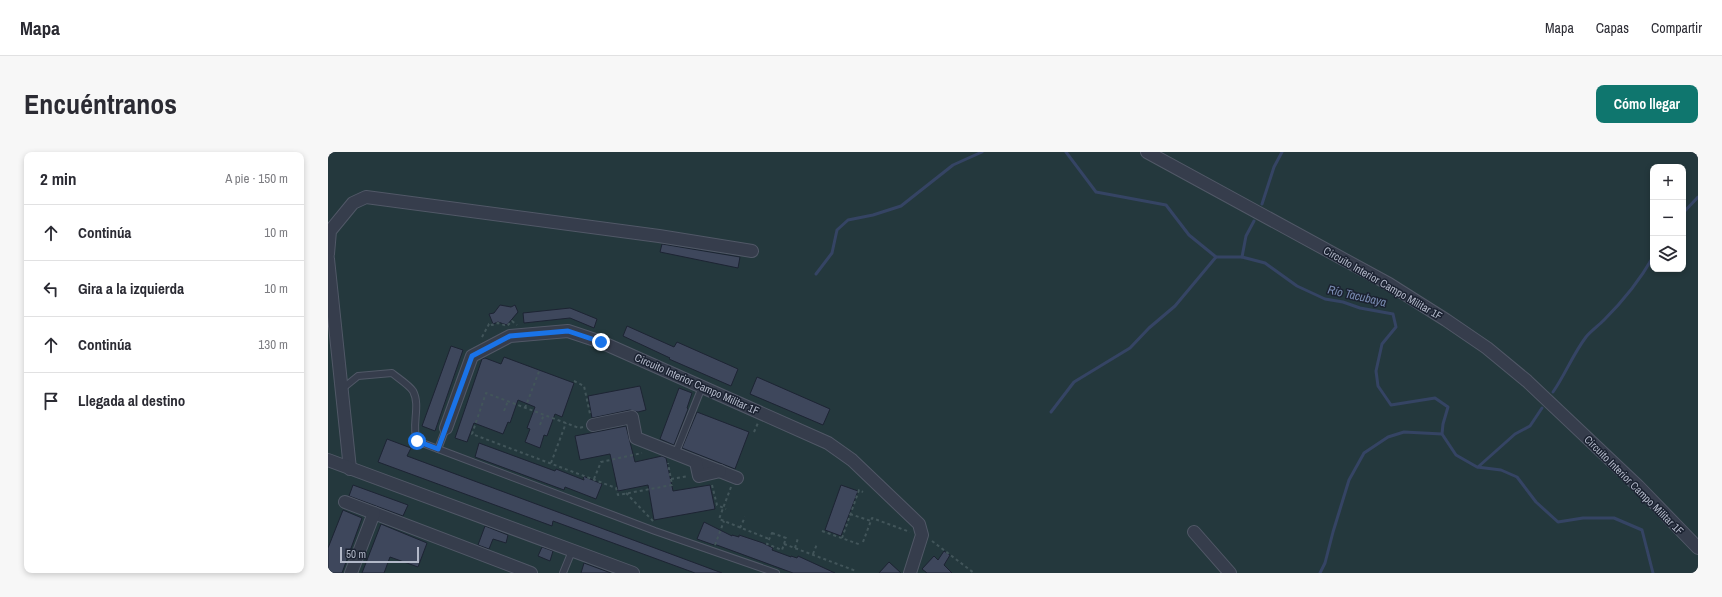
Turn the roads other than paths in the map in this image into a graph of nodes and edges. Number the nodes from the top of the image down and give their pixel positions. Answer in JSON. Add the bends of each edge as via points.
{"nodes":[{"id":1,"x":1147,"y":152,"type":"edge"},
{"id":2,"x":752,"y":251,"type":"dead end"},
{"id":3,"x":328,"y":254,"type":"edge"},
{"id":4,"x":328,"y":259,"type":"edge"},
{"id":5,"x":702,"y":387,"type":"junction"},
{"id":6,"x":342,"y":389,"type":"junction"},
{"id":7,"x":592,"y":425,"type":"road end"},
{"id":8,"x":446,"y":428,"type":"joint"},
{"id":9,"x":678,"y":447,"type":"dead end"},
{"id":10,"x":438,"y":449,"type":"junction"},
{"id":11,"x":328,"y":460,"type":"edge"},
{"id":12,"x":350,"y":468,"type":"junction"},
{"id":13,"x":736,"y":478,"type":"road end"},
{"id":14,"x":345,"y":502,"type":"dead end"},
{"id":15,"x":374,"y":513,"type":"junction"},
{"id":16,"x":1194,"y":532,"type":"dead end"},
{"id":17,"x":1698,"y":548,"type":"edge"},
{"id":18,"x":572,"y":551,"type":"junction"},
{"id":19,"x":351,"y":573,"type":"edge"},
{"id":20,"x":531,"y":573,"type":"edge"},
{"id":21,"x":563,"y":573,"type":"edge"},
{"id":22,"x":633,"y":573,"type":"edge"},
{"id":23,"x":776,"y":573,"type":"edge"},
{"id":24,"x":910,"y":573,"type":"edge"},
{"id":25,"x":1230,"y":573,"type":"edge"}],
"edges":[{"from":1,"to":17,"type":"street","name":"Circuito Interior Campo Militar 1F","via":[[1389,284],[1487,348],[1527,380],[1638,486]]},
{"from":2,"to":3,"type":"street","via":[[366,197],[353,204],[330,231]]},
{"from":4,"to":6,"type":"street"},
{"from":5,"to":8,"type":"street","name":"Circuito Interior Campo Militar 1F","via":[[601,342],[568,331],[510,336],[472,356]]},
{"from":5,"to":9,"type":"lane"},
{"from":5,"to":24,"type":"street","name":"Circuito Interior Campo Militar 1F","via":[[828,443],[852,460],[919,524],[922,535]]},
{"from":6,"to":10,"type":"lane","via":[[358,376],[392,373],[413,391],[417,404],[414,431],[417,441]]},
{"from":6,"to":12,"type":"street"},
{"from":7,"to":13,"type":"street","via":[[632,417],[636,438],[706,470]]},
{"from":8,"to":10,"type":"lane"},
{"from":10,"to":23,"type":"lane","via":[[655,531]]},
{"from":11,"to":12,"type":"street"},
{"from":12,"to":18,"type":"street"},
{"from":14,"to":15,"type":"street"},
{"from":15,"to":19,"type":"street"},
{"from":15,"to":20,"type":"street"},
{"from":16,"to":25,"type":"street"},
{"from":18,"to":21,"type":"lane"},
{"from":18,"to":22,"type":"street"}]}
